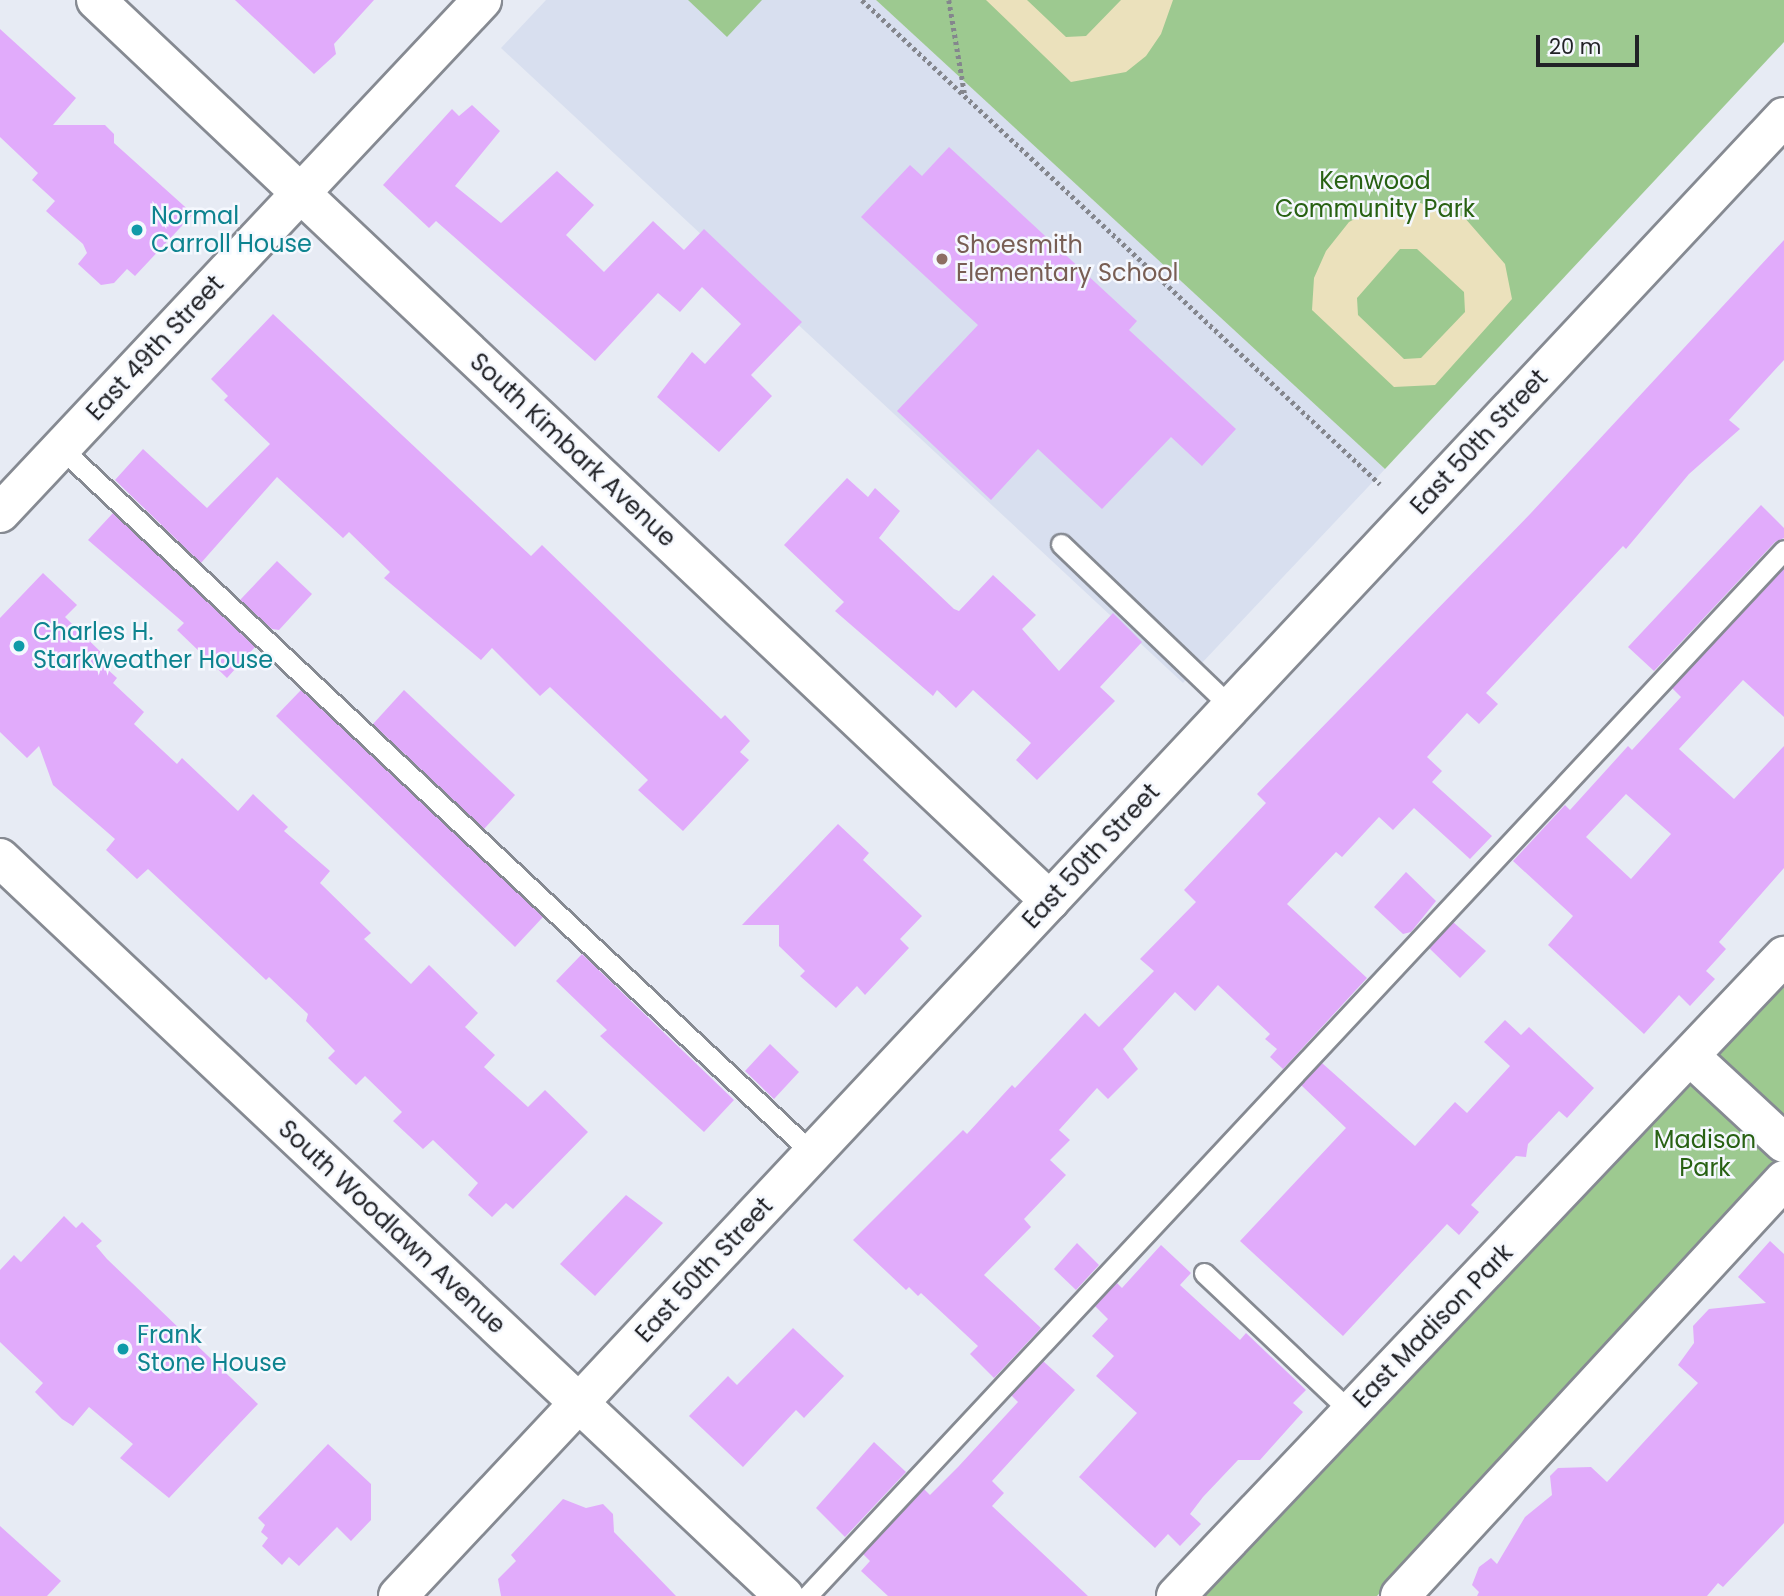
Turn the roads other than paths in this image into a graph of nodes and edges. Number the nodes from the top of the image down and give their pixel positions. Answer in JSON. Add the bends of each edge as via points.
{"nodes":[{"id":1,"x":96,"y":0,"type":"edge"},
{"id":2,"x":482,"y":0,"type":"edge"},
{"id":3,"x":1784,"y":117,"type":"edge"},
{"id":4,"x":300,"y":193,"type":"junction"},
{"id":5,"x":61,"y":448,"type":"junction"},
{"id":6,"x":0,"y":513,"type":"edge"},
{"id":7,"x":1061,"y":544,"type":"dead end"},
{"id":8,"x":1784,"y":550,"type":"edge"},
{"id":9,"x":1231,"y":707,"type":"junction"},
{"id":10,"x":0,"y":858,"type":"edge"},
{"id":11,"x":1049,"y":901,"type":"junction"},
{"id":12,"x":1784,"y":956,"type":"edge"},
{"id":13,"x":1689,"y":1056,"type":"junction"},
{"id":14,"x":1784,"y":1143,"type":"edge"},
{"id":15,"x":813,"y":1154,"type":"junction"},
{"id":16,"x":1784,"y":1180,"type":"edge"},
{"id":17,"x":1204,"y":1273,"type":"dead end"},
{"id":18,"x":579,"y":1403,"type":"junction"},
{"id":19,"x":1351,"y":1412,"type":"junction"},
{"id":20,"x":398,"y":1596,"type":"edge"},
{"id":21,"x":784,"y":1596,"type":"edge"},
{"id":22,"x":807,"y":1596,"type":"edge"},
{"id":23,"x":1175,"y":1596,"type":"edge"},
{"id":24,"x":1400,"y":1596,"type":"edge"}],
"edges":[{"from":1,"to":4,"type":"street","name":"South Kimbark Avenue"},
{"from":2,"to":4,"type":"street","name":"East 49th Street"},
{"from":3,"to":9,"type":"street","name":"East 50th Street"},
{"from":4,"to":5,"type":"street","name":"East 49th Street"},
{"from":4,"to":11,"type":"street","name":"South Kimbark Avenue"},
{"from":5,"to":6,"type":"street","name":"East 49th Street"},
{"from":5,"to":15,"type":"lane"},
{"from":7,"to":9,"type":"lane"},
{"from":8,"to":22,"type":"lane"},
{"from":9,"to":11,"type":"street","name":"East 50th Street"},
{"from":10,"to":18,"type":"street","name":"South Woodlawn Avenue"},
{"from":11,"to":15,"type":"street","name":"East 50th Street"},
{"from":12,"to":13,"type":"street","name":"East Madison Park"},
{"from":13,"to":14,"type":"street"},
{"from":13,"to":19,"type":"street","name":"East Madison Park"},
{"from":15,"to":18,"type":"street","name":"East 50th Street"},
{"from":16,"to":24,"type":"street"},
{"from":17,"to":19,"type":"lane"},
{"from":18,"to":20,"type":"street","name":"East 50th Street"},
{"from":18,"to":21,"type":"street","name":"South Woodlawn Avenue"},
{"from":19,"to":23,"type":"street","name":"East Madison Park"}]}
